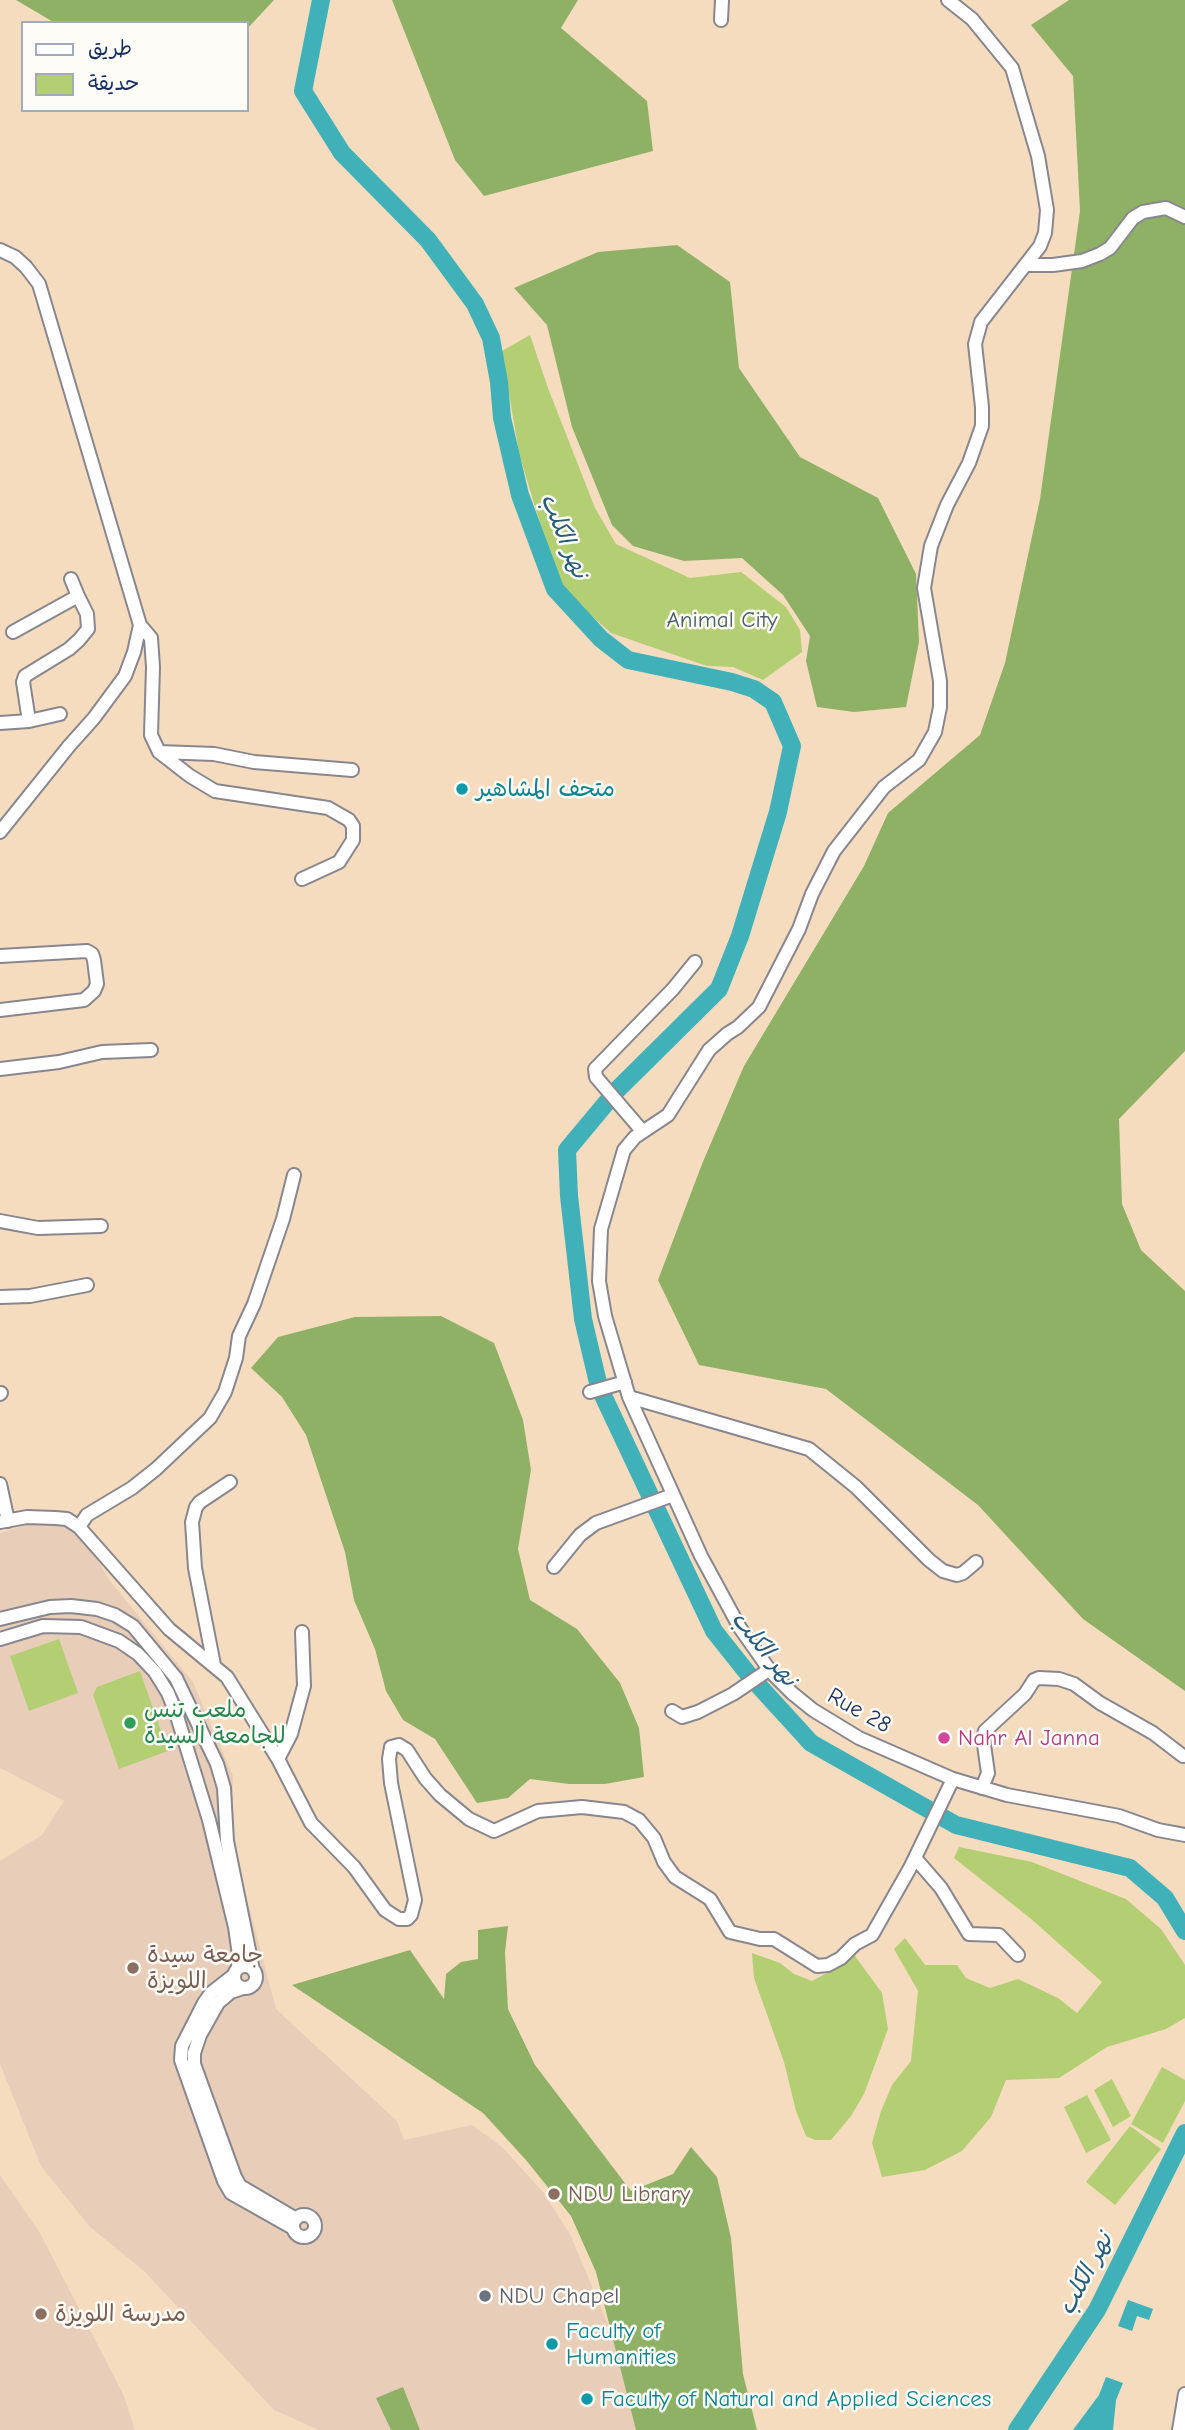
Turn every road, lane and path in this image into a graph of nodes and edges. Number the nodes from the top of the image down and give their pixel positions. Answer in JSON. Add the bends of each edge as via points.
{"nodes":[{"id":1,"x":722,"y":0,"type":"edge"},
{"id":2,"x":948,"y":0,"type":"edge"},
{"id":3,"x":721,"y":20,"type":"dead end"},
{"id":4,"x":1185,"y":217,"type":"edge"},
{"id":5,"x":0,"y":250,"type":"edge"},
{"id":6,"x":1026,"y":265,"type":"junction"},
{"id":7,"x":71,"y":579,"type":"dead end"},
{"id":8,"x":78,"y":596,"type":"junction"},
{"id":9,"x":140,"y":625,"type":"junction"},
{"id":10,"x":13,"y":632,"type":"dead end"},
{"id":11,"x":60,"y":714,"type":"dead end"},
{"id":12,"x":29,"y":721,"type":"junction"},
{"id":13,"x":0,"y":723,"type":"edge"},
{"id":14,"x":159,"y":752,"type":"junction"},
{"id":15,"x":352,"y":770,"type":"dead end"},
{"id":16,"x":14,"y":813,"type":"junction"},
{"id":17,"x":0,"y":819,"type":"edge"},
{"id":18,"x":0,"y":832,"type":"edge"},
{"id":19,"x":302,"y":879,"type":"dead end"},
{"id":20,"x":0,"y":956,"type":"edge"},
{"id":21,"x":695,"y":962,"type":"dead end"},
{"id":22,"x":0,"y":1010,"type":"edge"},
{"id":23,"x":151,"y":1050,"type":"dead end"},
{"id":24,"x":0,"y":1069,"type":"edge"},
{"id":25,"x":643,"y":1132,"type":"junction"},
{"id":26,"x":294,"y":1175,"type":"dead end"},
{"id":27,"x":0,"y":1221,"type":"edge"},
{"id":28,"x":101,"y":1226,"type":"dead end"},
{"id":29,"x":87,"y":1285,"type":"dead end"},
{"id":30,"x":0,"y":1297,"type":"edge"},
{"id":31,"x":623,"y":1382,"type":"junction"},
{"id":32,"x":590,"y":1392,"type":"dead end"},
{"id":33,"x":629,"y":1397,"type":"junction"},
{"id":34,"x":230,"y":1482,"type":"dead end"},
{"id":35,"x":0,"y":1484,"type":"edge"},
{"id":36,"x":673,"y":1495,"type":"junction"},
{"id":37,"x":4,"y":1522,"type":"edge"},
{"id":38,"x":79,"y":1527,"type":"junction"},
{"id":39,"x":976,"y":1562,"type":"dead end"},
{"id":40,"x":554,"y":1567,"type":"dead end"},
{"id":41,"x":97,"y":1609,"type":"junction"},
{"id":42,"x":0,"y":1619,"type":"edge"},
{"id":43,"x":86,"y":1629,"type":"junction"},
{"id":44,"x":302,"y":1632,"type":"dead end"},
{"id":45,"x":0,"y":1639,"type":"edge"},
{"id":46,"x":214,"y":1665,"type":"junction"},
{"id":47,"x":767,"y":1672,"type":"junction"},
{"id":48,"x":672,"y":1711,"type":"dead end"},
{"id":49,"x":1183,"y":1756,"type":"edge"},
{"id":50,"x":278,"y":1759,"type":"junction"},
{"id":51,"x":953,"y":1779,"type":"junction"},
{"id":52,"x":982,"y":1788,"type":"junction"},
{"id":53,"x":1185,"y":1835,"type":"edge"},
{"id":54,"x":915,"y":1858,"type":"junction"},
{"id":55,"x":1018,"y":1955,"type":"dead end"},
{"id":56,"x":253,"y":1970,"type":"junction"},
{"id":57,"x":236,"y":1972,"type":"junction"},
{"id":58,"x":243,"y":1987,"type":"junction"},
{"id":59,"x":1185,"y":2394,"type":"edge"},
{"id":60,"x":1179,"y":2430,"type":"edge"}],
"edges":[{"from":1,"to":3,"type":"street"},
{"from":2,"to":6,"type":"street","name":"Rue 28","via":[[972,19],[1012,68],[1038,156],[1047,210],[1045,233]]},
{"from":4,"to":6,"type":"street","via":[[1166,208],[1143,212],[1100,254],[1082,261]]},
{"from":5,"to":9,"type":"street","via":[[15,257],[38,284]]},
{"from":6,"to":25,"type":"street","name":"Rue 28","via":[[981,322],[975,344],[982,426],[931,546],[925,588],[940,681],[935,732],[919,760],[884,787],[834,851],[759,1007],[709,1050],[668,1115]]},
{"from":7,"to":8,"type":"street"},
{"from":8,"to":10,"type":"street"},
{"from":8,"to":12,"type":"street","via":[[88,629],[69,649],[25,676]]},
{"from":9,"to":14,"type":"street","via":[[151,638],[151,735]]},
{"from":9,"to":16,"type":"street","via":[[125,676]]},
{"from":11,"to":12,"type":"street"},
{"from":12,"to":13,"type":"street"},
{"from":14,"to":15,"type":"street"},
{"from":14,"to":19,"type":"street","via":[[215,791],[328,808],[349,820],[353,840],[339,862]]},
{"from":16,"to":17,"type":"street"},
{"from":16,"to":18,"type":"street"},
{"from":20,"to":22,"type":"street","via":[[87,951],[94,960],[97,984],[84,1000]]},
{"from":21,"to":25,"type":"street","via":[[595,1069],[596,1077]]},
{"from":23,"to":24,"type":"street","via":[[102,1052]]},
{"from":25,"to":31,"type":"street","name":"Rue 28","via":[[628,1143],[619,1161],[599,1244],[605,1316]]},
{"from":26,"to":38,"type":"street","via":[[254,1304],[239,1336],[225,1392],[210,1418],[132,1489],[87,1515]]},
{"from":27,"to":28,"type":"street","via":[[38,1228]]},
{"from":29,"to":30,"type":"street"},
{"from":31,"to":32,"type":"street"},
{"from":31,"to":33,"type":"street","name":"Rue 28"},
{"from":33,"to":36,"type":"street","name":"Rue 28"},
{"from":33,"to":39,"type":"street","via":[[809,1449],[856,1487],[943,1571],[957,1575]]},
{"from":34,"to":46,"type":"street","via":[[200,1502],[193,1515],[198,1583]]},
{"from":35,"to":37,"type":"street"},
{"from":36,"to":40,"type":"street","via":[[596,1523]]},
{"from":36,"to":47,"type":"street","name":"Rue 28","via":[[723,1599]]},
{"from":37,"to":38,"type":"street","via":[[55,1518]]},
{"from":38,"to":46,"type":"street","via":[[169,1629]]},
{"from":41,"to":42,"type":"street","via":[[50,1607]]},
{"from":41,"to":43,"type":"street","via":[[96,1624]]},
{"from":41,"to":56,"type":"street","via":[[133,1626],[156,1652],[176,1678],[217,1764]]},
{"from":43,"to":45,"type":"street","via":[[43,1626]]},
{"from":43,"to":57,"type":"street","via":[[138,1654],[167,1693],[209,1820],[235,1927]]},
{"from":44,"to":50,"type":"street","via":[[304,1686],[291,1734]]},
{"from":46,"to":50,"type":"street","via":[[227,1677]]},
{"from":47,"to":48,"type":"street","via":[[690,1716]]},
{"from":47,"to":51,"type":"street","name":"Rue 28","via":[[836,1726]]},
{"from":49,"to":52,"type":"street","via":[[1074,1684],[1039,1678],[985,1731],[988,1773]]},
{"from":50,"to":54,"type":"street","via":[[317,1831],[354,1867],[385,1910],[404,1920],[411,1915],[415,1899],[388,1759],[391,1747],[399,1745],[458,1811],[494,1831],[538,1811],[582,1807],[624,1812],[639,1820],[654,1838],[675,1877],[710,1899],[730,1933],[774,1939],[817,1966],[841,1958],[872,1935]]},
{"from":51,"to":52,"type":"street","name":"Rue 28"},
{"from":51,"to":54,"type":"street"},
{"from":52,"to":53,"type":"street","name":"Rue 28","via":[[1128,1818]]},
{"from":54,"to":55,"type":"street","via":[[941,1888],[968,1934],[999,1935]]},
{"from":56,"to":57,"type":"street","via":[[246,1966]]},
{"from":56,"to":58,"type":"street","via":[[254,1982]]},
{"from":57,"to":58,"type":"street","via":[[236,1983]]},
{"from":57,"to":58,"type":"street","via":[[204,2003],[181,2046],[181,2060],[231,2193],[295,2223],[240,2186],[234,2177],[194,2064],[200,2035],[218,2003]]},
{"from":59,"to":60,"type":"street"}]}
